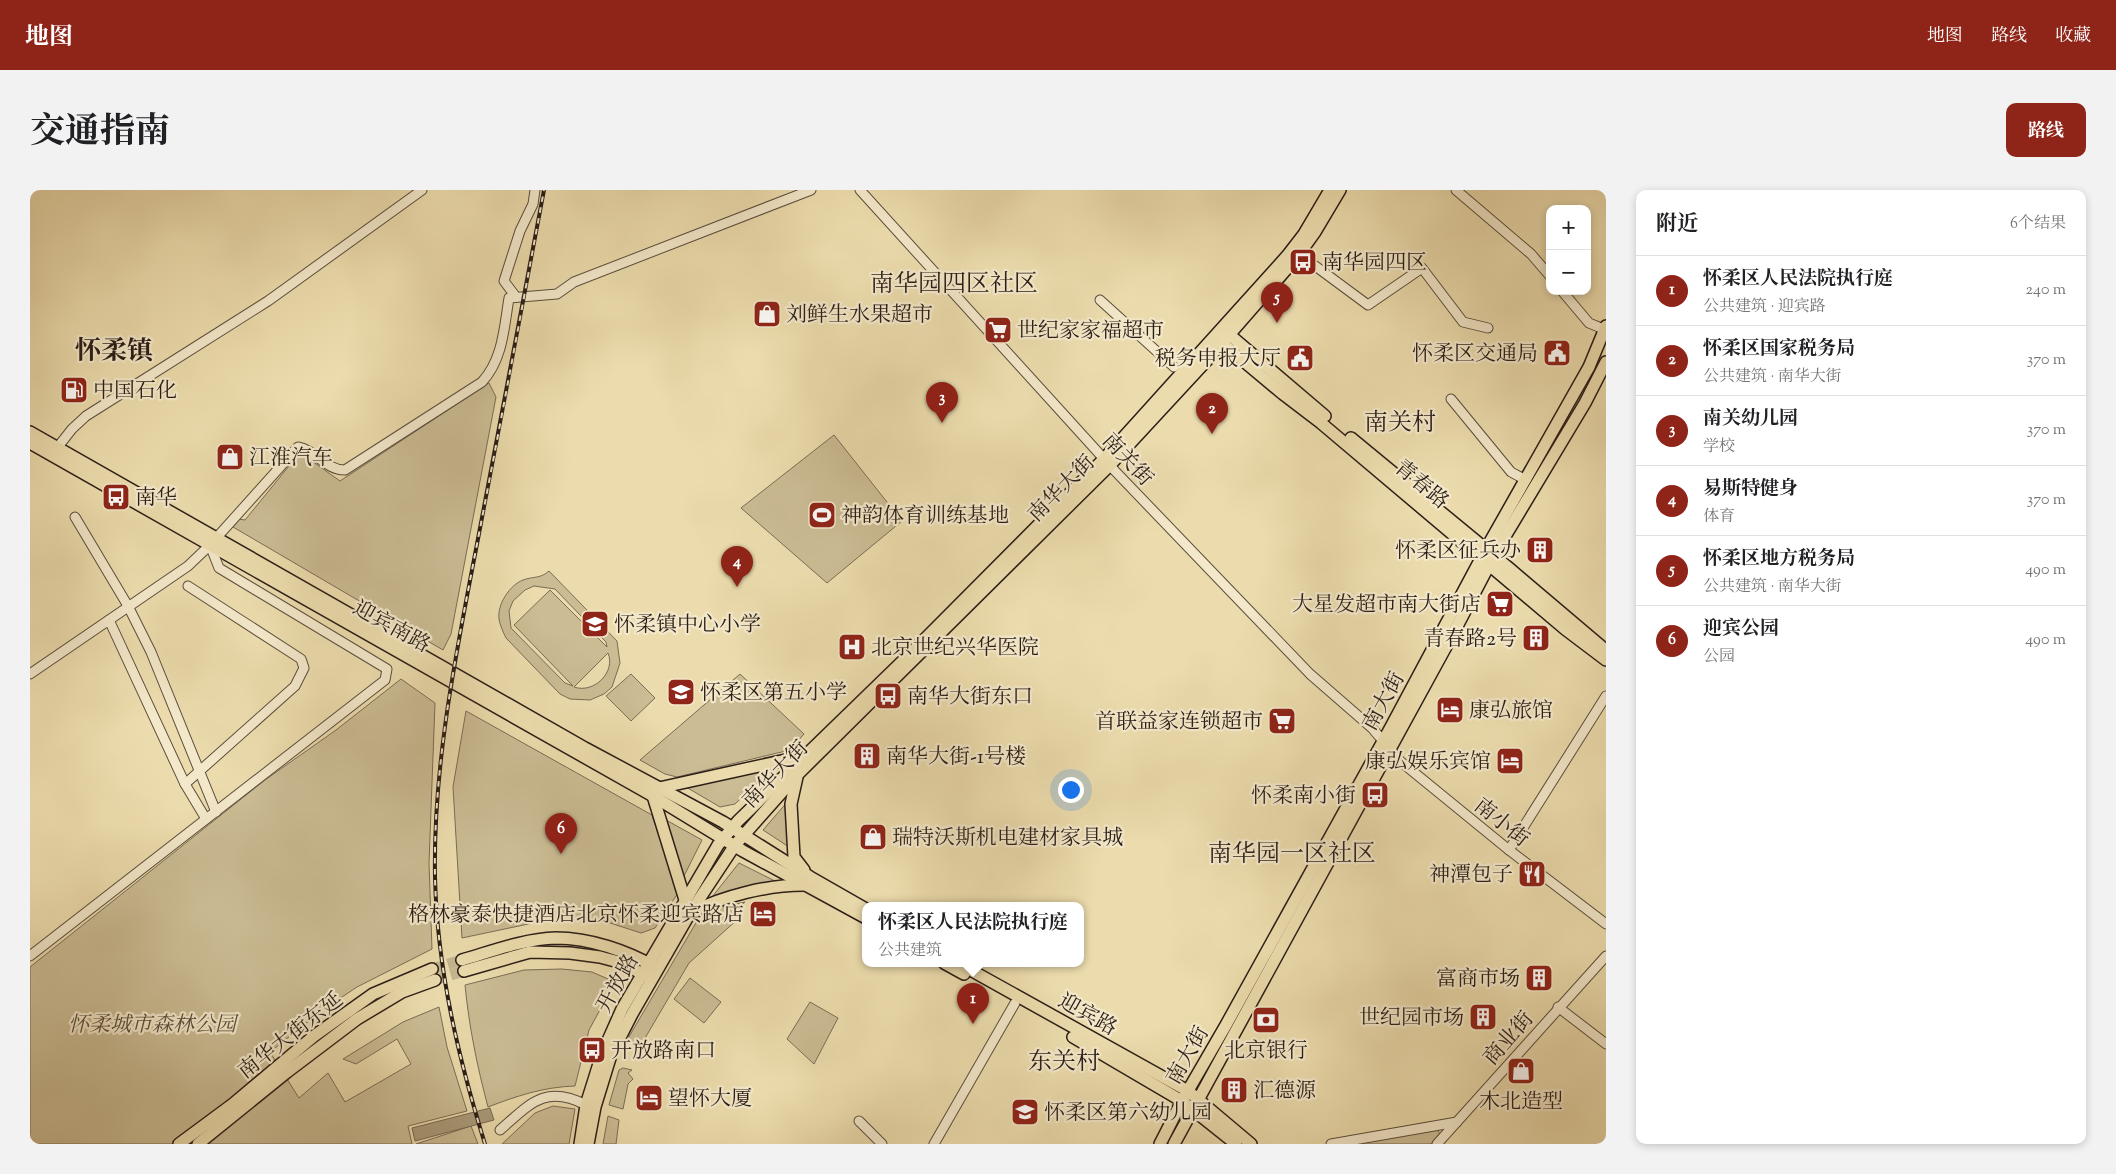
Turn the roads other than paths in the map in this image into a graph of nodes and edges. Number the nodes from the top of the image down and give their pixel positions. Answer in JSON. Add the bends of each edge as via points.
{"nodes":[{"id":1,"x":422,"y":190,"type":"edge"},
{"id":2,"x":536,"y":190,"type":"edge"},
{"id":3,"x":811,"y":190,"type":"edge"},
{"id":4,"x":860,"y":190,"type":"edge"},
{"id":5,"x":1330,"y":190,"type":"edge"},
{"id":6,"x":1340,"y":190,"type":"edge"},
{"id":7,"x":1456,"y":190,"type":"edge"},
{"id":8,"x":1299,"y":254,"type":"junction"},
{"id":9,"x":1546,"y":271,"type":"edge"},
{"id":10,"x":1565,"y":295,"type":"edge"},
{"id":11,"x":516,"y":297,"type":"junction"},
{"id":12,"x":1100,"y":300,"type":"dead end"},
{"id":13,"x":1488,"y":328,"type":"dead end"},
{"id":14,"x":1605,"y":329,"type":"edge"},
{"id":15,"x":1222,"y":335,"type":"junction"},
{"id":16,"x":1606,"y":362,"type":"edge"},
{"id":17,"x":1174,"y":367,"type":"dead end"},
{"id":18,"x":1451,"y":399,"type":"dead end"},
{"id":19,"x":30,"y":432,"type":"edge"},
{"id":20,"x":30,"y":443,"type":"edge"},
{"id":21,"x":57,"y":448,"type":"junction"},
{"id":22,"x":1107,"y":462,"type":"junction"},
{"id":23,"x":1526,"y":480,"type":"junction"},
{"id":24,"x":75,"y":517,"type":"dead end"},
{"id":25,"x":213,"y":542,"type":"junction"},
{"id":26,"x":1488,"y":557,"type":"junction"},
{"id":27,"x":188,"y":586,"type":"dead end"},
{"id":28,"x":128,"y":606,"type":"junction"},
{"id":29,"x":109,"y":620,"type":"junction"},
{"id":30,"x":1606,"y":651,"type":"edge"},
{"id":31,"x":1606,"y":660,"type":"edge"},
{"id":32,"x":30,"y":674,"type":"edge"},
{"id":33,"x":1606,"y":696,"type":"edge"},
{"id":34,"x":1387,"y":744,"type":"junction"},
{"id":35,"x":804,"y":756,"type":"junction"},
{"id":36,"x":200,"y":771,"type":"junction"},
{"id":37,"x":798,"y":776,"type":"junction"},
{"id":38,"x":185,"y":784,"type":"junction"},
{"id":39,"x":656,"y":792,"type":"junction"},
{"id":40,"x":216,"y":812,"type":"junction"},
{"id":41,"x":206,"y":819,"type":"junction"},
{"id":42,"x":732,"y":827,"type":"junction"},
{"id":43,"x":743,"y":835,"type":"junction"},
{"id":44,"x":723,"y":838,"type":"junction"},
{"id":45,"x":734,"y":845,"type":"junction"},
{"id":46,"x":1509,"y":850,"type":"junction"},
{"id":47,"x":807,"y":881,"type":"junction"},
{"id":48,"x":685,"y":900,"type":"junction"},
{"id":49,"x":862,"y":907,"type":"edge"},
{"id":50,"x":690,"y":913,"type":"junction"},
{"id":51,"x":862,"y":915,"type":"edge"},
{"id":52,"x":1606,"y":924,"type":"edge"},
{"id":53,"x":30,"y":956,"type":"edge"},
{"id":54,"x":1606,"y":956,"type":"edge"},
{"id":55,"x":463,"y":965,"type":"tunnel mouth"},
{"id":56,"x":951,"y":967,"type":"edge"},
{"id":57,"x":965,"y":967,"type":"edge"},
{"id":58,"x":651,"y":971,"type":"junction"},
{"id":59,"x":1015,"y":1003,"type":"junction"},
{"id":60,"x":1558,"y":1007,"type":"junction"},
{"id":61,"x":1606,"y":1044,"type":"edge"},
{"id":62,"x":1185,"y":1096,"type":"junction"},
{"id":63,"x":1196,"y":1104,"type":"junction"},
{"id":64,"x":586,"y":1105,"type":"junction"},
{"id":65,"x":859,"y":1121,"type":"dead end"},
{"id":66,"x":1457,"y":1122,"type":"junction"},
{"id":67,"x":500,"y":1130,"type":"dead end"},
{"id":68,"x":179,"y":1144,"type":"edge"},
{"id":69,"x":198,"y":1144,"type":"edge"},
{"id":70,"x":580,"y":1144,"type":"edge"},
{"id":71,"x":588,"y":1144,"type":"edge"},
{"id":72,"x":882,"y":1144,"type":"edge"},
{"id":73,"x":934,"y":1144,"type":"edge"},
{"id":74,"x":1160,"y":1144,"type":"edge"},
{"id":75,"x":1174,"y":1144,"type":"edge"},
{"id":76,"x":1236,"y":1144,"type":"edge"},
{"id":77,"x":1251,"y":1144,"type":"edge"},
{"id":78,"x":1332,"y":1144,"type":"edge"},
{"id":79,"x":1437,"y":1144,"type":"edge"}],
"edges":[{"from":1,"to":21,"type":"street","via":[[268,301],[86,416]]},
{"from":2,"to":11,"type":"street","via":[[504,281]]},
{"from":3,"to":11,"type":"street","via":[[574,282],[557,294]]},
{"from":4,"to":22,"type":"street","name":"南关街"},
{"from":5,"to":15,"type":"main road","name":"南华大街","via":[[1304,234]]},
{"from":6,"to":8,"type":"main road","name":"南华大街"},
{"from":7,"to":9,"type":"street","via":[[1531,254]]},
{"from":8,"to":13,"type":"street","via":[[1368,305],[1422,268],[1463,322]]},
{"from":8,"to":15,"type":"main road","name":"南华大街"},
{"from":10,"to":14,"type":"street","via":[[1589,323]]},
{"from":11,"to":25,"type":"street","via":[[509,298],[501,346],[492,371],[482,382],[345,470],[336,470],[306,448],[298,446]]},
{"from":12,"to":17,"type":"street"},
{"from":14,"to":23,"type":"main road","name":"南大街","via":[[1589,367]]},
{"from":15,"to":22,"type":"main road","name":"南华大街"},
{"from":15,"to":26,"type":"main road","name":"青春路","via":[[1325,417]]},
{"from":16,"to":26,"type":"main road","name":"南大街","via":[[1585,404]]},
{"from":18,"to":23,"type":"street","via":[[1511,472]]},
{"from":19,"to":21,"type":"main road","name":"迎宾南路"},
{"from":20,"to":25,"type":"main road","name":"迎宾南路"},
{"from":21,"to":25,"type":"main road","name":"迎宾南路"},
{"from":22,"to":34,"type":"street","name":"南关街","via":[[1310,674]]},
{"from":22,"to":35,"type":"main road","name":"南华大街"},
{"from":22,"to":37,"type":"main road","name":"南华大街"},
{"from":23,"to":26,"type":"main road","name":"南大街"},
{"from":24,"to":28,"type":"street"},
{"from":25,"to":28,"type":"street","via":[[188,566]]},
{"from":25,"to":39,"type":"main road","name":"迎宾南路"},
{"from":25,"to":40,"type":"street","via":[[219,568],[387,669],[385,680]]},
{"from":26,"to":30,"type":"main road","name":"青春路"},
{"from":26,"to":31,"type":"main road","name":"青春路"},
{"from":26,"to":34,"type":"main road","name":"南大街"},
{"from":27,"to":36,"type":"street","via":[[301,659],[304,668],[295,686]]},
{"from":28,"to":29,"type":"street"},
{"from":28,"to":36,"type":"street","via":[[151,652]]},
{"from":29,"to":32,"type":"street"},
{"from":29,"to":38,"type":"street"},
{"from":33,"to":46,"type":"street"},
{"from":34,"to":46,"type":"street","name":"南小街","via":[[1400,761]]},
{"from":34,"to":62,"type":"main road","name":"南大街"},
{"from":34,"to":63,"type":"main road","name":"南大街"},
{"from":35,"to":39,"type":"main road"},
{"from":35,"to":42,"type":"main road","name":"南华大街"},
{"from":36,"to":38,"type":"street"},
{"from":36,"to":40,"type":"street"},
{"from":37,"to":43,"type":"main road","name":"南华大街"},
{"from":37,"to":47,"type":"main road","via":[[791,804],[794,857]]},
{"from":38,"to":41,"type":"street"},
{"from":39,"to":42,"type":"main road","name":"迎宾南路"},
{"from":39,"to":44,"type":"main road","name":"迎宾南路"},
{"from":39,"to":48,"type":"main road"},
{"from":40,"to":41,"type":"street"},
{"from":41,"to":53,"type":"street"},
{"from":42,"to":43,"type":"main road","name":"迎宾南路"},
{"from":42,"to":44,"type":"main road","name":"开放路"},
{"from":43,"to":45,"type":"main road","name":"开放路"},
{"from":43,"to":47,"type":"main road"},
{"from":44,"to":45,"type":"main road","name":"迎宾南路"},
{"from":44,"to":48,"type":"main road","name":"开放路"},
{"from":45,"to":47,"type":"main road"},
{"from":45,"to":50,"type":"main road","name":"开放路"},
{"from":46,"to":52,"type":"street","name":"南小街"},
{"from":47,"to":49,"type":"main road"},
{"from":47,"to":50,"type":"main road","via":[[716,900]]},
{"from":47,"to":51,"type":"main road"},
{"from":48,"to":58,"type":"main road","name":"开放路"},
{"from":50,"to":58,"type":"main road","name":"开放路"},
{"from":54,"to":60,"type":"street","name":"商业街"},
{"from":55,"to":58,"type":"main road","via":[[520,943],[556,938],[592,942]]},
{"from":56,"to":59,"type":"main road","name":"迎宾路"},
{"from":57,"to":62,"type":"main road","name":"迎宾路"},
{"from":58,"to":64,"type":"main road","name":"开放路","via":[[622,1009],[602,1054]]},
{"from":58,"to":71,"type":"main road","name":"开放路","via":[[611,1056],[594,1107]]},
{"from":59,"to":62,"type":"main road","name":"迎宾路"},
{"from":59,"to":73,"type":"street"},
{"from":60,"to":61,"type":"street"},
{"from":60,"to":66,"type":"street","name":"商业街"},
{"from":62,"to":63,"type":"main road"},
{"from":62,"to":74,"type":"main road","name":"南大街"},
{"from":63,"to":75,"type":"main road","name":"南大街"},
{"from":63,"to":76,"type":"main road"},
{"from":63,"to":77,"type":"main road"},
{"from":64,"to":67,"type":"street","via":[[570,1096],[538,1099]]},
{"from":64,"to":70,"type":"main road","name":"开放路"},
{"from":65,"to":72,"type":"street"},
{"from":66,"to":78,"type":"street"},
{"from":66,"to":79,"type":"street","name":"商业街"},
{"from":68,"to":69,"type":"main road","name":"南华大街东延","via":[[314,1036],[373,994],[434,974],[357,1019]]}]}
